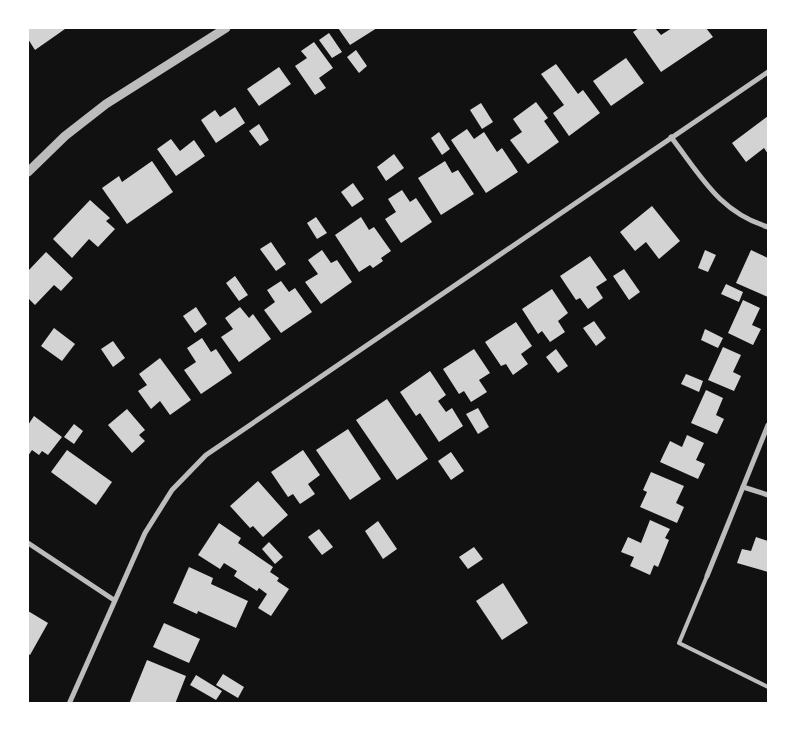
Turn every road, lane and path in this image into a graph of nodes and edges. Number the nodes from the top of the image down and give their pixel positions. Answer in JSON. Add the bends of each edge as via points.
{"nodes":[{"id":1,"x":226,"y":28,"type":"edge"},
{"id":2,"x":768,"y":72,"type":"edge"},
{"id":3,"x":671,"y":137,"type":"junction"},
{"id":4,"x":28,"y":172,"type":"edge"},
{"id":5,"x":768,"y":228,"type":"edge"},
{"id":6,"x":768,"y":425,"type":"edge"},
{"id":7,"x":744,"y":487,"type":"junction"},
{"id":8,"x":768,"y":495,"type":"edge"},
{"id":9,"x":28,"y":543,"type":"edge"},
{"id":10,"x":707,"y":576,"type":"joint"},
{"id":11,"x":114,"y":600,"type":"junction"},
{"id":12,"x":768,"y":687,"type":"edge"},
{"id":13,"x":69,"y":704,"type":"edge"}],
"edges":[{"from":1,"to":4,"type":"street","via":[[106,104],[65,136]]},
{"from":2,"to":3,"type":"street"},
{"from":3,"to":5,"type":"street","via":[[722,203],[750,222]]},
{"from":3,"to":11,"type":"street","via":[[206,455],[168,497],[145,533]]},
{"from":6,"to":7,"type":"street"},
{"from":7,"to":8,"type":"street"},
{"from":7,"to":10,"type":"street"},
{"from":9,"to":11,"type":"street"},
{"from":10,"to":12,"type":"lane","via":[[679,643]]},
{"from":11,"to":13,"type":"street"}]}
